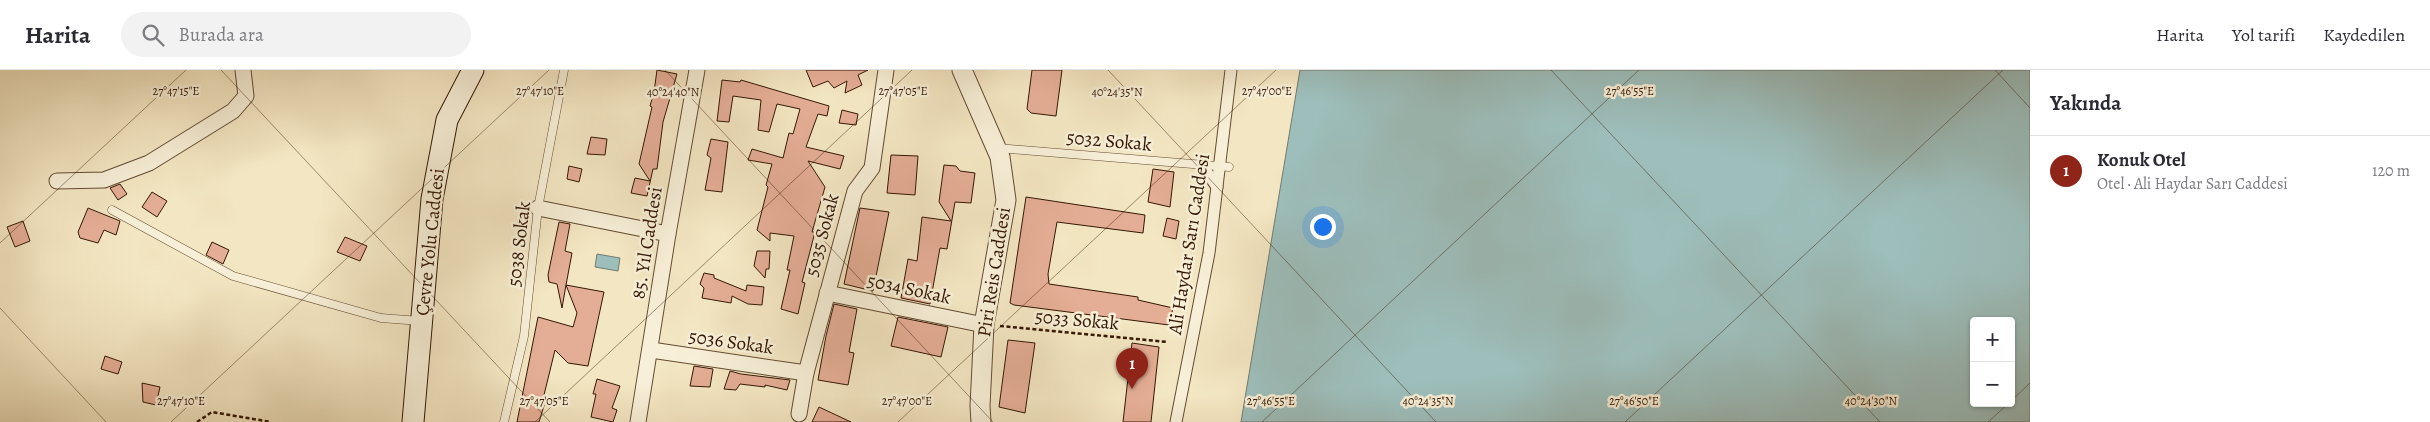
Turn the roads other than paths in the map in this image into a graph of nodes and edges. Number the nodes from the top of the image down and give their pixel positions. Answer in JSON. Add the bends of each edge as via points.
{"nodes":[{"id":1,"x":243,"y":70,"type":"edge"},
{"id":2,"x":473,"y":70,"type":"edge"},
{"id":3,"x":564,"y":70,"type":"edge"},
{"id":4,"x":698,"y":70,"type":"edge"},
{"id":5,"x":886,"y":70,"type":"edge"},
{"id":6,"x":962,"y":70,"type":"edge"},
{"id":7,"x":1231,"y":70,"type":"edge"},
{"id":8,"x":996,"y":147,"type":"junction"},
{"id":9,"x":1202,"y":165,"type":"junction"},
{"id":10,"x":1224,"y":167,"type":"junction"},
{"id":11,"x":57,"y":180,"type":"dead end"},
{"id":12,"x":1217,"y":187,"type":"junction"},
{"id":13,"x":538,"y":208,"type":"junction"},
{"id":14,"x":112,"y":210,"type":"dead end"},
{"id":15,"x":668,"y":234,"type":"junction"},
{"id":16,"x":827,"y":293,"type":"junction"},
{"id":17,"x":422,"y":321,"type":"junction"},
{"id":18,"x":984,"y":325,"type":"junction"},
{"id":19,"x":651,"y":350,"type":"junction"},
{"id":20,"x":806,"y":373,"type":"junction"},
{"id":21,"x":800,"y":414,"type":"dead end"},
{"id":22,"x":413,"y":422,"type":"edge"},
{"id":23,"x":504,"y":422,"type":"edge"},
{"id":24,"x":638,"y":422,"type":"edge"},
{"id":25,"x":981,"y":422,"type":"edge"},
{"id":26,"x":1176,"y":422,"type":"edge"}],
"edges":[{"from":1,"to":11,"type":"street","via":[[246,96],[233,111],[148,163],[104,180]]},
{"from":2,"to":17,"type":"main road","name":"Çevre Yolu Caddesi","via":[[446,120],[432,199]]},
{"from":3,"to":13,"type":"lane","name":"5038 Sokak"},
{"from":4,"to":15,"type":"street","name":"85. Yıl Caddesi"},
{"from":5,"to":16,"type":"street","name":"5035 Sokak","via":[[872,168],[855,191]]},
{"from":6,"to":8,"type":"street","name":"Piri Reis Caddesi"},
{"from":7,"to":10,"type":"street","name":"Ali Haydar Sarı Caddesi"},
{"from":8,"to":9,"type":"lane","name":"5032 Sokak"},
{"from":8,"to":18,"type":"street","name":"Piri Reis Caddesi","via":[[1006,200]]},
{"from":9,"to":10,"type":"lane","name":"5032 Sokak"},
{"from":9,"to":12,"type":"street"},
{"from":10,"to":12,"type":"street","name":"Ali Haydar Sarı Caddesi"},
{"from":12,"to":26,"type":"street","name":"Ali Haydar Sarı Caddesi","via":[[1209,253]]},
{"from":13,"to":15,"type":"street"},
{"from":13,"to":23,"type":"lane","name":"5038 Sokak","via":[[524,336]]},
{"from":14,"to":17,"type":"lane","via":[[233,276],[382,318]]},
{"from":15,"to":19,"type":"street","name":"85. Yıl Caddesi"},
{"from":16,"to":18,"type":"street","name":"5034 Sokak"},
{"from":16,"to":20,"type":"street","name":"5035 Sokak"},
{"from":17,"to":22,"type":"main road","name":"Çevre Yolu Caddesi"},
{"from":18,"to":25,"type":"street","name":"Piri Reis Caddesi"},
{"from":19,"to":20,"type":"street","name":"5036 Sokak"},
{"from":19,"to":24,"type":"street","name":"85. Yıl Caddesi"},
{"from":20,"to":21,"type":"street","name":"5035 Sokak"}]}
